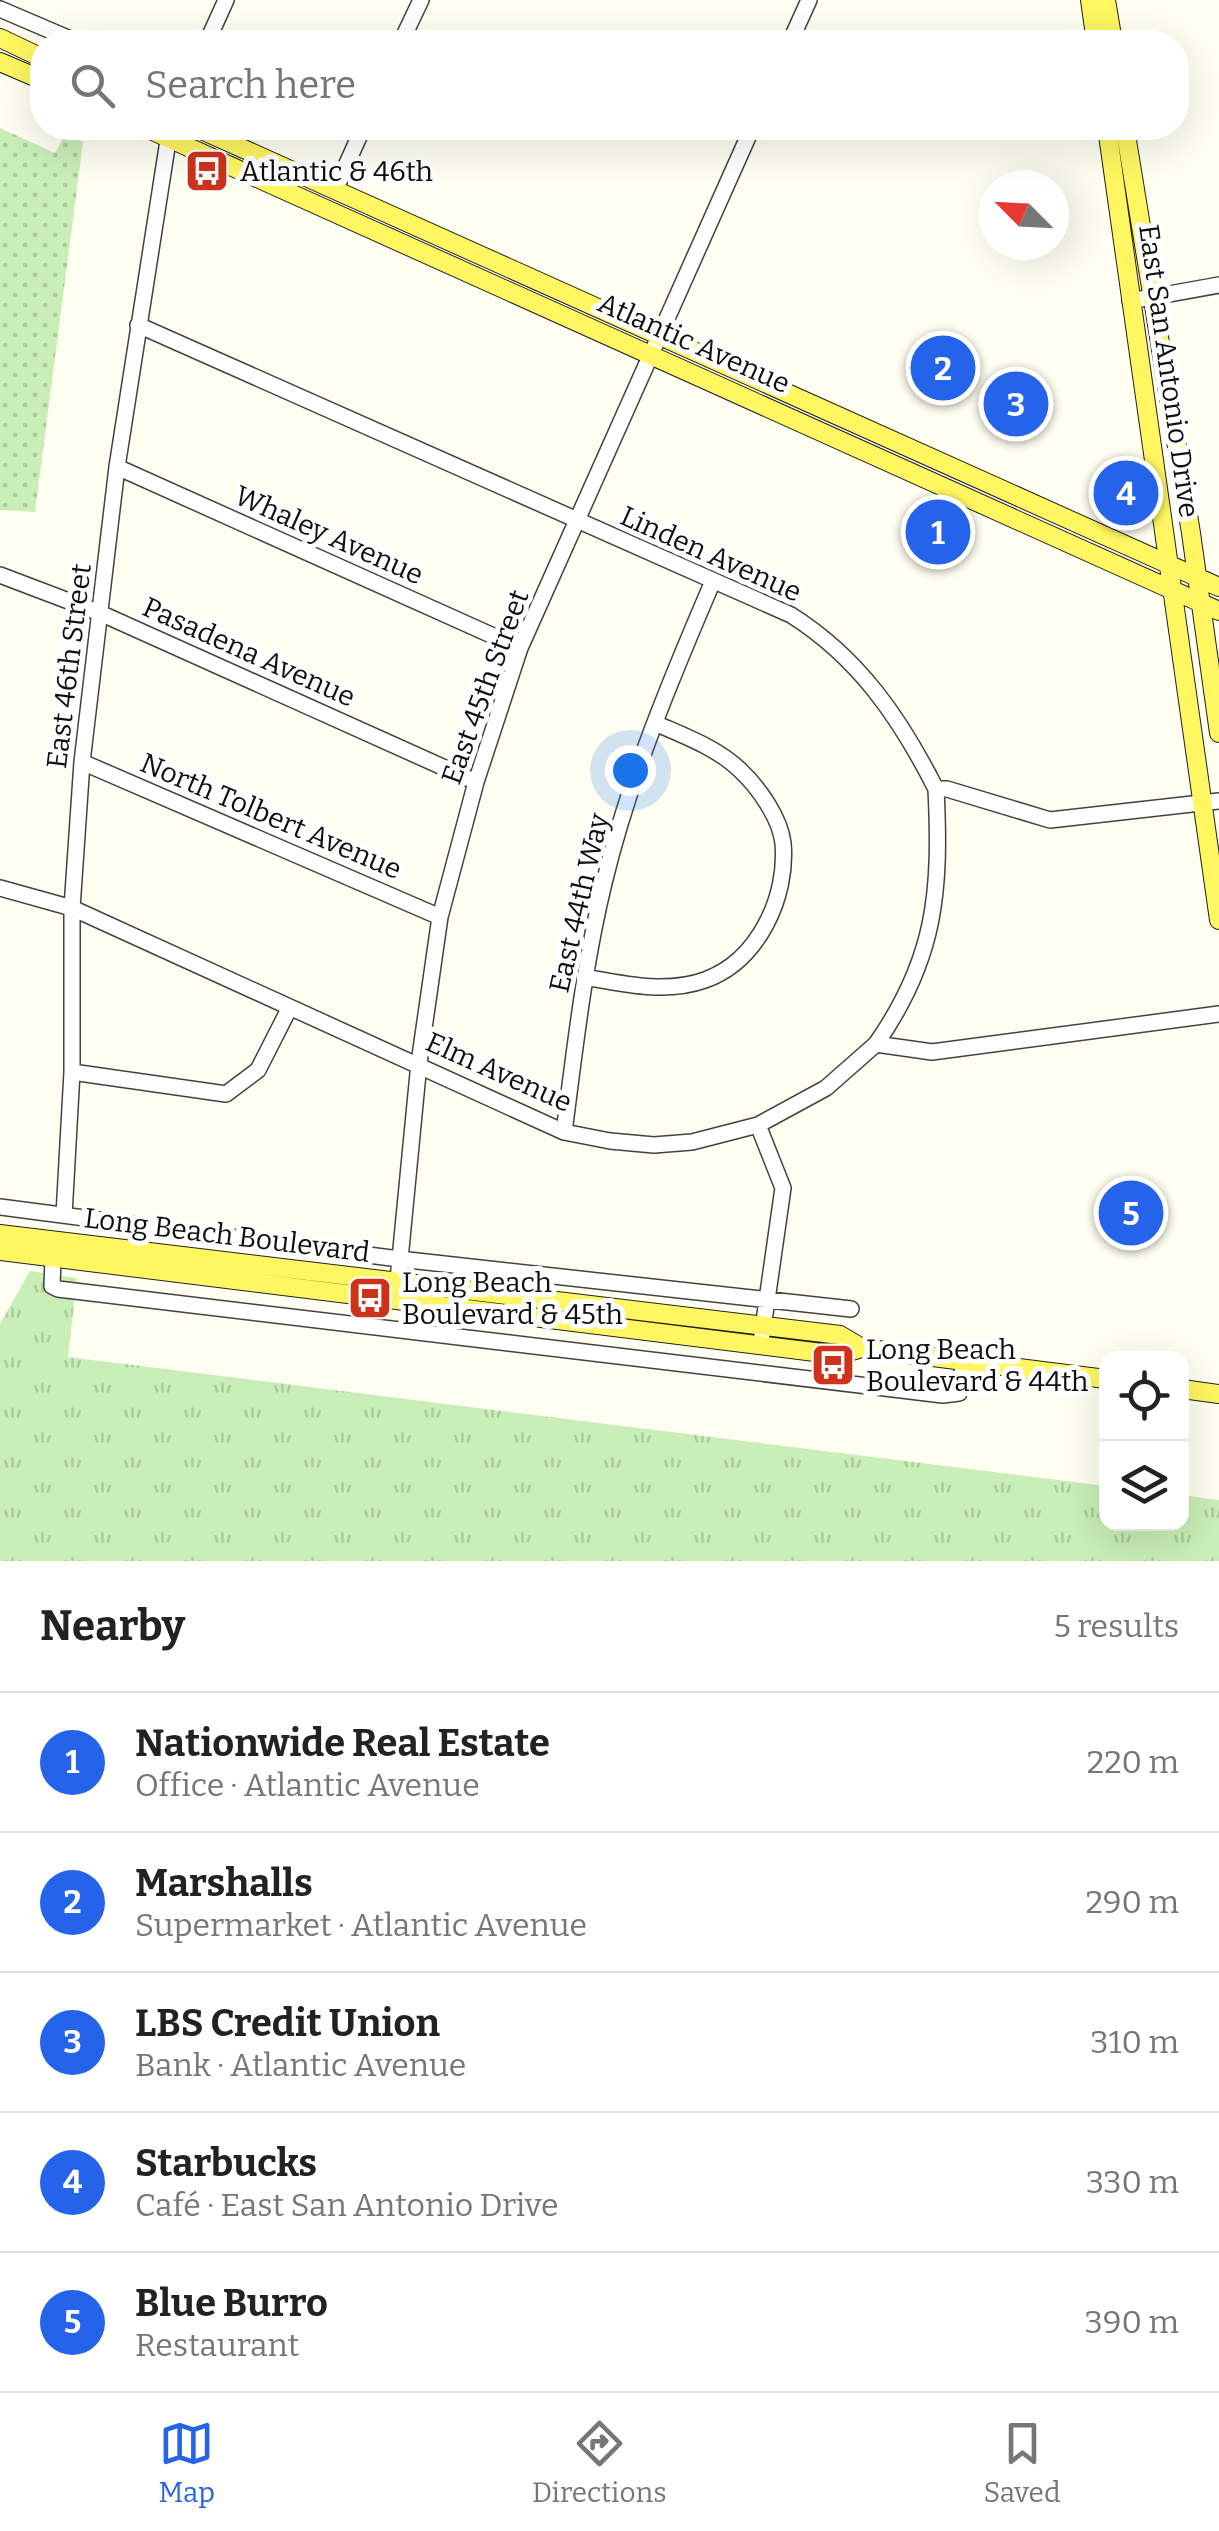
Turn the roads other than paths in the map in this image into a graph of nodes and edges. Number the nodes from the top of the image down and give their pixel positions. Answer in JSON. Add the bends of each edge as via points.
{"nodes":[{"id":1,"x":226,"y":0,"type":"edge"},
{"id":2,"x":421,"y":0,"type":"edge"},
{"id":3,"x":809,"y":0,"type":"edge"},
{"id":4,"x":1090,"y":0,"type":"edge"},
{"id":5,"x":1106,"y":0,"type":"edge"},
{"id":6,"x":0,"y":9,"type":"edge"},
{"id":7,"x":48,"y":30,"type":"edge"},
{"id":8,"x":212,"y":30,"type":"edge"},
{"id":9,"x":407,"y":30,"type":"edge"},
{"id":10,"x":795,"y":30,"type":"edge"},
{"id":11,"x":1094,"y":30,"type":"edge"},
{"id":12,"x":1111,"y":30,"type":"edge"},
{"id":13,"x":0,"y":38,"type":"edge"},
{"id":14,"x":30,"y":52,"type":"edge"},
{"id":15,"x":0,"y":62,"type":"edge"},
{"id":16,"x":30,"y":75,"type":"edge"},
{"id":17,"x":167,"y":140,"type":"edge"},
{"id":18,"x":186,"y":140,"type":"edge"},
{"id":19,"x":224,"y":140,"type":"edge"},
{"id":20,"x":358,"y":140,"type":"edge"},
{"id":21,"x":747,"y":140,"type":"edge"},
{"id":22,"x":1109,"y":140,"type":"edge"},
{"id":23,"x":1127,"y":140,"type":"edge"},
{"id":24,"x":335,"y":190,"type":"junction"},
{"id":25,"x":1219,"y":284,"type":"edge"},
{"id":26,"x":1154,"y":298,"type":"junction"},
{"id":27,"x":1130,"y":301,"type":"junction"},
{"id":28,"x":138,"y":326,"type":"junction"},
{"id":29,"x":655,"y":345,"type":"junction"},
{"id":30,"x":118,"y":466,"type":"junction"},
{"id":31,"x":576,"y":520,"type":"junction"},
{"id":32,"x":1171,"y":566,"type":"junction"},
{"id":33,"x":0,"y":575,"type":"edge"},
{"id":34,"x":1197,"y":578,"type":"junction"},
{"id":35,"x":713,"y":581,"type":"junction"},
{"id":36,"x":1219,"y":587,"type":"edge"},
{"id":37,"x":1173,"y":592,"type":"junction"},
{"id":38,"x":1201,"y":603,"type":"junction"},
{"id":39,"x":1219,"y":611,"type":"edge"},
{"id":40,"x":100,"y":613,"type":"junction"},
{"id":41,"x":520,"y":648,"type":"junction"},
{"id":42,"x":655,"y":723,"type":"junction"},
{"id":43,"x":1219,"y":733,"type":"edge"},
{"id":44,"x":82,"y":762,"type":"junction"},
{"id":45,"x":476,"y":782,"type":"junction"},
{"id":46,"x":936,"y":789,"type":"junction"},
{"id":47,"x":1210,"y":803,"type":"edge"},
{"id":48,"x":1215,"y":863,"type":"edge"},
{"id":49,"x":0,"y":888,"type":"edge"},
{"id":50,"x":72,"y":908,"type":"junction"},
{"id":51,"x":440,"y":917,"type":"junction"},
{"id":52,"x":1219,"y":920,"type":"edge"},
{"id":53,"x":584,"y":977,"type":"junction"},
{"id":54,"x":289,"y":1009,"type":"junction"},
{"id":55,"x":1219,"y":1014,"type":"edge"},
{"id":56,"x":876,"y":1044,"type":"junction"},
{"id":57,"x":419,"y":1063,"type":"junction"},
{"id":58,"x":72,"y":1072,"type":"junction"},
{"id":59,"x":758,"y":1124,"type":"junction"},
{"id":60,"x":564,"y":1132,"type":"junction"},
{"id":61,"x":0,"y":1206,"type":"edge"},
{"id":62,"x":64,"y":1214,"type":"junction"},
{"id":63,"x":0,"y":1234,"type":"edge"},
{"id":64,"x":0,"y":1251,"type":"edge"},
{"id":65,"x":53,"y":1258,"type":"junction"},
{"id":66,"x":399,"y":1259,"type":"junction"},
{"id":67,"x":396,"y":1291,"type":"junction"},
{"id":68,"x":767,"y":1300,"type":"junction"},
{"id":69,"x":851,"y":1309,"type":"dead end"},
{"id":70,"x":762,"y":1335,"type":"junction"},
{"id":71,"x":964,"y":1359,"type":"junction"},
{"id":72,"x":1099,"y":1378,"type":"edge"},
{"id":73,"x":1189,"y":1390,"type":"edge"},
{"id":74,"x":1219,"y":1394,"type":"edge"}],
"edges":[{"from":1,"to":8,"type":"street"},
{"from":2,"to":9,"type":"street"},
{"from":3,"to":10,"type":"street"},
{"from":4,"to":11,"type":"main road"},
{"from":5,"to":12,"type":"main road"},
{"from":6,"to":7,"type":"street"},
{"from":13,"to":14,"type":"main road"},
{"from":15,"to":16,"type":"main road"},
{"from":17,"to":28,"type":"street","name":"East 46th Street"},
{"from":18,"to":29,"type":"main road","name":"Atlantic Avenue"},
{"from":19,"to":24,"type":"main road","name":"Atlantic Avenue"},
{"from":20,"to":24,"type":"street"},
{"from":21,"to":29,"type":"street","name":"East 45th Street"},
{"from":22,"to":27,"type":"main road","name":"East San Antonio Drive"},
{"from":23,"to":26,"type":"main road","name":"East San Antonio Drive"},
{"from":24,"to":29,"type":"main road","name":"Atlantic Avenue"},
{"from":25,"to":26,"type":"street"},
{"from":26,"to":27,"type":"street"},
{"from":26,"to":34,"type":"main road","name":"East San Antonio Drive"},
{"from":27,"to":32,"type":"main road","name":"East San Antonio Drive"},
{"from":28,"to":30,"type":"street","name":"East 46th Street"},
{"from":28,"to":31,"type":"street","name":"Linden Avenue"},
{"from":29,"to":31,"type":"street","name":"East 45th Street"},
{"from":29,"to":32,"type":"main road","name":"Atlantic Avenue"},
{"from":29,"to":37,"type":"main road","name":"Atlantic Avenue"},
{"from":30,"to":40,"type":"street","name":"East 46th Street"},
{"from":30,"to":41,"type":"street","name":"Whaley Avenue"},
{"from":31,"to":35,"type":"street","name":"Linden Avenue"},
{"from":31,"to":41,"type":"street","name":"East 45th Street"},
{"from":32,"to":34,"type":"main road","name":"Atlantic Avenue"},
{"from":32,"to":37,"type":"main road","name":"East San Antonio Drive"},
{"from":33,"to":40,"type":"street","name":"Pasadena Avenue"},
{"from":34,"to":36,"type":"main road","name":"Atlantic Avenue"},
{"from":34,"to":38,"type":"main road","name":"East San Antonio Drive"},
{"from":35,"to":42,"type":"street","name":"East 44th Way"},
{"from":35,"to":46,"type":"street","name":"Linden Avenue","via":[[792,614],[848,658],[897,717]]},
{"from":37,"to":38,"type":"main road","name":"Atlantic Avenue"},
{"from":37,"to":47,"type":"main road","name":"East San Antonio Drive"},
{"from":38,"to":39,"type":"main road","name":"Atlantic Avenue"},
{"from":38,"to":43,"type":"main road","name":"East San Antonio Drive"},
{"from":40,"to":44,"type":"street","name":"East 46th Street"},
{"from":40,"to":45,"type":"street","name":"Pasadena Avenue"},
{"from":41,"to":45,"type":"street","name":"East 45th Street"},
{"from":42,"to":53,"type":"street","name":"East 44th Way","via":[[604,882]]},
{"from":42,"to":53,"type":"street","via":[[714,751],[761,795],[783,842],[779,892],[763,933],[733,965],[706,980],[638,987]]},
{"from":44,"to":50,"type":"street","name":"East 46th Street"},
{"from":44,"to":51,"type":"street","name":"North Tolbert Avenue"},
{"from":45,"to":51,"type":"street","name":"East 45th Street"},
{"from":46,"to":47,"type":"street","via":[[1050,820]]},
{"from":46,"to":56,"type":"street","name":"Elm Avenue","via":[[939,854],[931,927],[915,980]]},
{"from":47,"to":48,"type":"main road","name":"East San Antonio Drive"},
{"from":48,"to":52,"type":"main road","name":"East San Antonio Drive"},
{"from":49,"to":50,"type":"street","name":"Elm Avenue"},
{"from":50,"to":54,"type":"street","name":"Elm Avenue"},
{"from":50,"to":58,"type":"street","name":"East 46th Street"},
{"from":51,"to":57,"type":"street","name":"East 45th Street"},
{"from":53,"to":60,"type":"street","name":"East 44th Way"},
{"from":54,"to":57,"type":"street","name":"Elm Avenue"},
{"from":54,"to":58,"type":"street","via":[[258,1070],[226,1094]]},
{"from":55,"to":56,"type":"street","via":[[932,1052]]},
{"from":56,"to":59,"type":"street","name":"Elm Avenue","via":[[826,1088]]},
{"from":57,"to":60,"type":"street","name":"Elm Avenue"},
{"from":57,"to":66,"type":"street","name":"East 45th Street"},
{"from":58,"to":62,"type":"street","name":"East 46th Street"},
{"from":59,"to":60,"type":"street","name":"Elm Avenue","via":[[654,1146]]},
{"from":59,"to":68,"type":"street","via":[[783,1188]]},
{"from":61,"to":62,"type":"street"},
{"from":62,"to":66,"type":"street"},
{"from":63,"to":67,"type":"main road","name":"Long Beach Boulevard"},
{"from":64,"to":65,"type":"main road","name":"Long Beach Boulevard"},
{"from":65,"to":67,"type":"main road","name":"Long Beach Boulevard"},
{"from":65,"to":71,"type":"street","via":[[50,1280],[58,1289],[942,1394],[959,1393]]},
{"from":66,"to":67,"type":"street","name":"East 45th Street"},
{"from":66,"to":68,"type":"street"},
{"from":67,"to":70,"type":"main road","name":"Long Beach Boulevard"},
{"from":68,"to":69,"type":"street"},
{"from":68,"to":70,"type":"street"},
{"from":70,"to":71,"type":"main road","name":"Long Beach Boulevard","via":[[839,1355],[862,1348]]},
{"from":71,"to":72,"type":"main road","name":"Long Beach Boulevard"},
{"from":73,"to":74,"type":"main road"}]}
